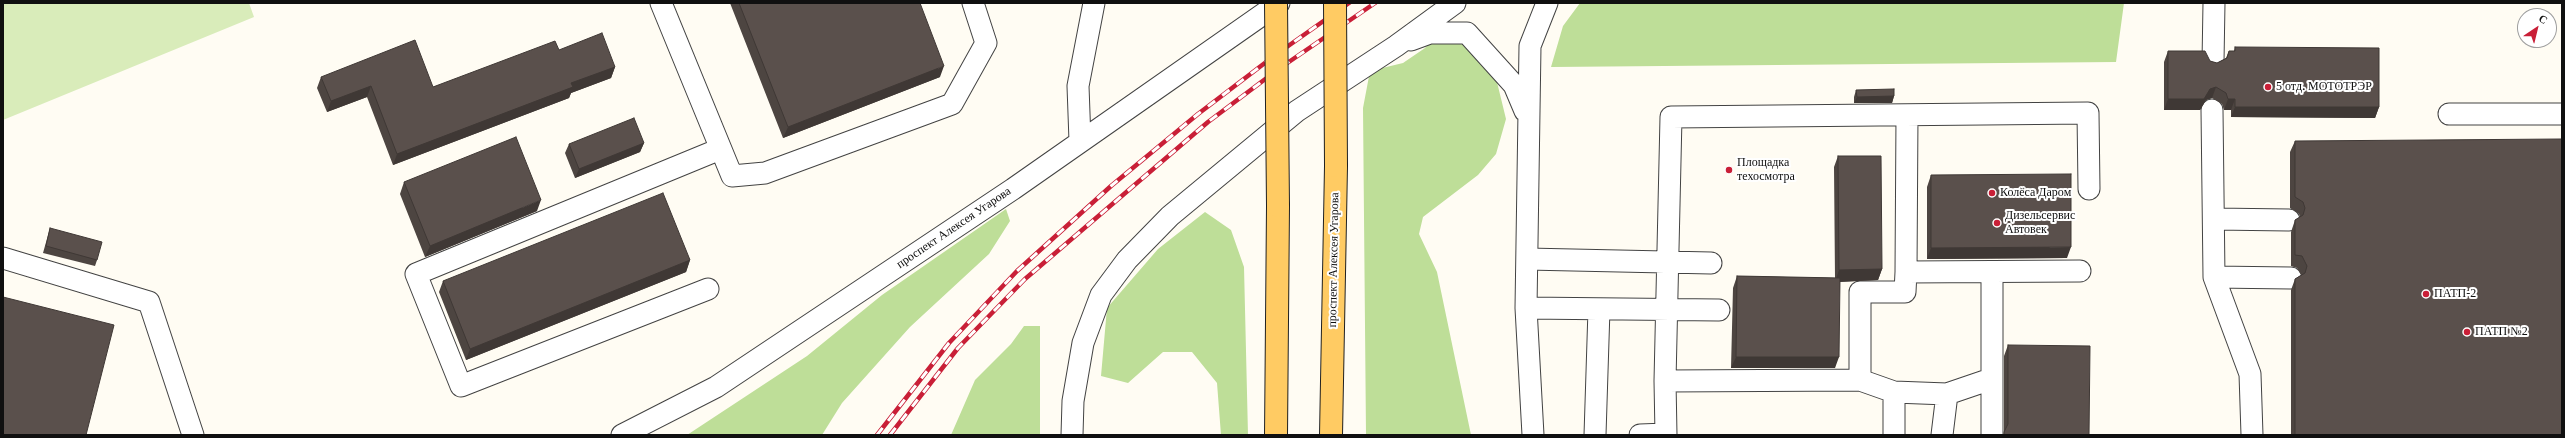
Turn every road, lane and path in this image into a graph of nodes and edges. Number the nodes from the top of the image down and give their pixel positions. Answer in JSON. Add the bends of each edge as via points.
{"nodes":[{"id":1,"x":661,"y":3,"type":"edge"},
{"id":2,"x":973,"y":3,"type":"edge"},
{"id":3,"x":1094,"y":3,"type":"edge"},
{"id":4,"x":1277,"y":3,"type":"edge"},
{"id":5,"x":1335,"y":3,"type":"edge"},
{"id":6,"x":1455,"y":3,"type":"edge"},
{"id":7,"x":1547,"y":3,"type":"edge"},
{"id":8,"x":2214,"y":3,"type":"edge"},
{"id":9,"x":1396,"y":46,"type":"junction"},
{"id":10,"x":2212,"y":62,"type":"edge"},
{"id":11,"x":2212,"y":110,"type":"dead end"},
{"id":12,"x":2449,"y":114,"type":"dead end"},
{"id":13,"x":2562,"y":114,"type":"edge"},
{"id":14,"x":1907,"y":115,"type":"junction"},
{"id":15,"x":1529,"y":121,"type":"junction"},
{"id":16,"x":1080,"y":141,"type":"junction"},
{"id":17,"x":720,"y":149,"type":"junction"},
{"id":18,"x":2089,"y":189,"type":"dead end"},
{"id":19,"x":2215,"y":219,"type":"junction"},
{"id":20,"x":2289,"y":220,"type":"dead end"},
{"id":21,"x":3,"y":258,"type":"edge"},
{"id":22,"x":1527,"y":259,"type":"junction"},
{"id":23,"x":1669,"y":262,"type":"junction"},
{"id":24,"x":1711,"y":263,"type":"dead end"},
{"id":25,"x":2080,"y":271,"type":"dead end"},
{"id":26,"x":1906,"y":272,"type":"junction"},
{"id":27,"x":1992,"y":272,"type":"junction"},
{"id":28,"x":2214,"y":277,"type":"junction"},
{"id":29,"x":2291,"y":278,"type":"dead end"},
{"id":30,"x":708,"y":289,"type":"dead end"},
{"id":31,"x":1526,"y":308,"type":"junction"},
{"id":32,"x":1598,"y":309,"type":"junction"},
{"id":33,"x":1668,"y":310,"type":"junction"},
{"id":34,"x":1719,"y":310,"type":"dead end"},
{"id":35,"x":1991,"y":379,"type":"junction"},
{"id":36,"x":1860,"y":380,"type":"junction"},
{"id":37,"x":1665,"y":381,"type":"junction"},
{"id":38,"x":1894,"y":392,"type":"junction"},
{"id":39,"x":1947,"y":394,"type":"junction"},
{"id":40,"x":193,"y":435,"type":"edge"},
{"id":41,"x":622,"y":435,"type":"edge"},
{"id":42,"x":1072,"y":435,"type":"edge"},
{"id":43,"x":1276,"y":435,"type":"edge"},
{"id":44,"x":1331,"y":435,"type":"edge"},
{"id":45,"x":1533,"y":435,"type":"edge"},
{"id":46,"x":1595,"y":435,"type":"edge"},
{"id":47,"x":1640,"y":435,"type":"edge"},
{"id":48,"x":1666,"y":435,"type":"edge"},
{"id":49,"x":1894,"y":435,"type":"edge"},
{"id":50,"x":1942,"y":435,"type":"edge"},
{"id":51,"x":1992,"y":435,"type":"edge"},
{"id":52,"x":2252,"y":435,"type":"edge"}],
"edges":[{"from":1,"to":17,"type":"street"},
{"from":2,"to":17,"type":"street","via":[[986,43],[952,104],[765,173],[732,176]]},
{"from":3,"to":16,"type":"street","via":[[1078,86]]},
{"from":4,"to":16,"type":"street","name":"проспект Алексея Угарова"},
{"from":4,"to":43,"type":"main road","name":"проспект Алексея Угарова","bridge":true},
{"from":5,"to":44,"type":"main road","name":"проспект Алексея Угарова","bridge":true,"via":[[1336,166]]},
{"from":6,"to":9,"type":"street"},
{"from":7,"to":15,"type":"street","via":[[1530,46]]},
{"from":8,"to":10,"type":"street"},
{"from":9,"to":15,"type":"street","via":[[1430,33],[1467,33],[1514,85]]},
{"from":9,"to":42,"type":"street","via":[[1297,111],[1170,216],[1127,260],[1101,295],[1083,343],[1073,401]]},
{"from":11,"to":19,"type":"street"},
{"from":12,"to":13,"type":"street"},
{"from":14,"to":18,"type":"street","via":[[2088,113]]},
{"from":14,"to":23,"type":"street","via":[[1671,117]]},
{"from":14,"to":26,"type":"street"},
{"from":15,"to":22,"type":"street"},
{"from":16,"to":41,"type":"street","name":"проспект Алексея Угарова","via":[[1013,189],[716,387]]},
{"from":17,"to":30,"type":"street","via":[[416,274],[461,386]]},
{"from":19,"to":20,"type":"street"},
{"from":19,"to":28,"type":"street"},
{"from":21,"to":40,"type":"street","via":[[149,302]]},
{"from":22,"to":23,"type":"street"},
{"from":22,"to":31,"type":"street"},
{"from":23,"to":24,"type":"street"},
{"from":23,"to":33,"type":"street"},
{"from":25,"to":27,"type":"street"},
{"from":26,"to":27,"type":"street"},
{"from":26,"to":36,"type":"street","via":[[1905,292],[1860,292]]},
{"from":27,"to":35,"type":"street"},
{"from":28,"to":29,"type":"street"},
{"from":28,"to":52,"type":"street","via":[[2250,374]]},
{"from":31,"to":32,"type":"street"},
{"from":31,"to":45,"type":"street"},
{"from":32,"to":33,"type":"street"},
{"from":32,"to":46,"type":"street"},
{"from":33,"to":34,"type":"street"},
{"from":33,"to":37,"type":"street"},
{"from":35,"to":39,"type":"street"},
{"from":35,"to":51,"type":"street"},
{"from":36,"to":37,"type":"street"},
{"from":36,"to":38,"type":"street"},
{"from":37,"to":48,"type":"street"},
{"from":38,"to":39,"type":"street"},
{"from":38,"to":49,"type":"street"},
{"from":39,"to":50,"type":"street"},
{"from":47,"to":48,"type":"street"}]}
